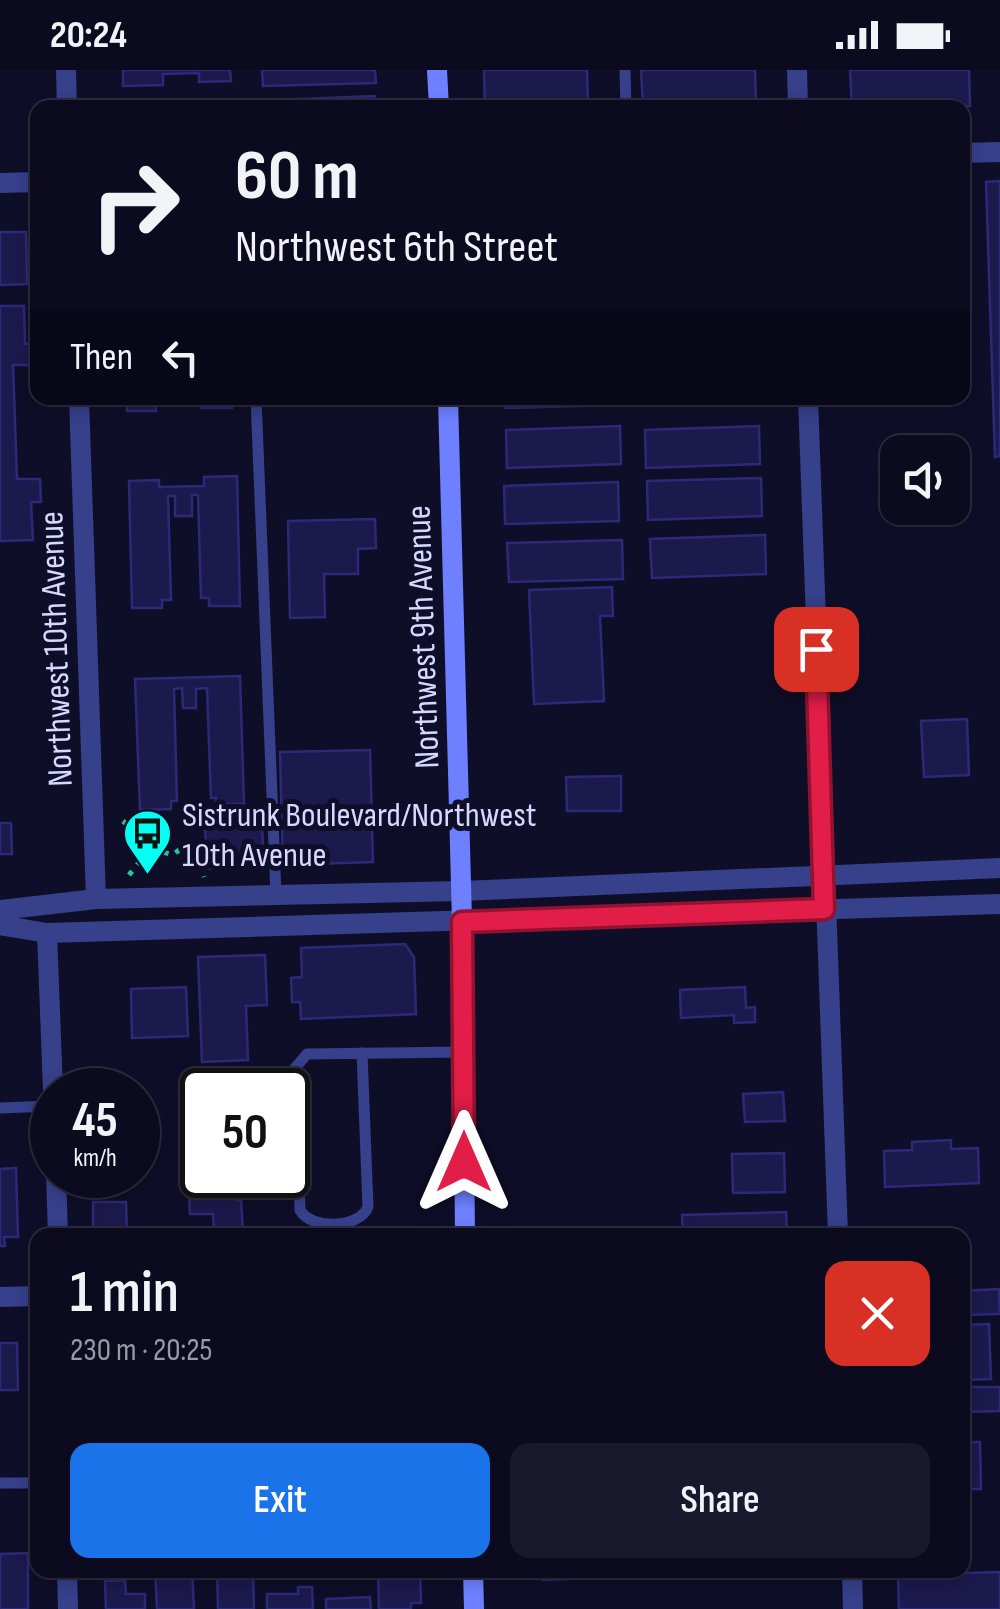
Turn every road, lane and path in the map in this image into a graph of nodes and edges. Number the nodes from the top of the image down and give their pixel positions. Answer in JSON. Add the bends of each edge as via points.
{"nodes":[{"id":1,"x":66,"y":70,"type":"edge"},
{"id":2,"x":437,"y":70,"type":"edge"},
{"id":3,"x":625,"y":70,"type":"edge"},
{"id":4,"x":797,"y":70,"type":"edge"},
{"id":5,"x":67,"y":100,"type":"edge"},
{"id":6,"x":438,"y":100,"type":"edge"},
{"id":7,"x":626,"y":100,"type":"edge"},
{"id":8,"x":798,"y":100,"type":"edge"},
{"id":9,"x":1000,"y":152,"type":"edge"},
{"id":10,"x":970,"y":153,"type":"edge"},
{"id":11,"x":30,"y":182,"type":"edge"},
{"id":12,"x":0,"y":183,"type":"edge"},
{"id":13,"x":78,"y":405,"type":"edge"},
{"id":14,"x":256,"y":405,"type":"edge"},
{"id":15,"x":448,"y":405,"type":"edge"},
{"id":16,"x":808,"y":405,"type":"edge"},
{"id":17,"x":124,"y":821,"type":"dead end"},
{"id":18,"x":152,"y":846,"type":"junction"},
{"id":19,"x":1000,"y":868,"type":"edge"},
{"id":20,"x":823,"y":873,"type":"junction"},
{"id":21,"x":204,"y":878,"type":"dead end"},
{"id":22,"x":125,"y":880,"type":"dead end"},
{"id":23,"x":461,"y":891,"type":"junction"},
{"id":24,"x":276,"y":895,"type":"junction"},
{"id":25,"x":96,"y":898,"type":"junction"},
{"id":26,"x":1000,"y":904,"type":"edge"},
{"id":27,"x":824,"y":909,"type":"junction"},
{"id":28,"x":0,"y":910,"type":"edge"},
{"id":29,"x":462,"y":922,"type":"junction"},
{"id":30,"x":0,"y":925,"type":"edge"},
{"id":31,"x":48,"y":932,"type":"junction"},
{"id":32,"x":463,"y":1052,"type":"junction"},
{"id":33,"x":362,"y":1053,"type":"junction"},
{"id":34,"x":52,"y":1068,"type":"edge"},
{"id":35,"x":30,"y":1107,"type":"edge"},
{"id":36,"x":0,"y":1108,"type":"edge"},
{"id":37,"x":57,"y":1198,"type":"edge"},
{"id":38,"x":58,"y":1228,"type":"edge"},
{"id":39,"x":465,"y":1228,"type":"edge"},
{"id":40,"x":838,"y":1228,"type":"edge"},
{"id":41,"x":30,"y":1296,"type":"edge"},
{"id":42,"x":0,"y":1297,"type":"edge"},
{"id":43,"x":30,"y":1482,"type":"edge"},
{"id":44,"x":0,"y":1484,"type":"edge"},
{"id":45,"x":67,"y":1578,"type":"edge"},
{"id":46,"x":472,"y":1578,"type":"edge"},
{"id":47,"x":852,"y":1578,"type":"edge"},
{"id":48,"x":68,"y":1609,"type":"edge"},
{"id":49,"x":474,"y":1609,"type":"edge"},
{"id":50,"x":853,"y":1609,"type":"edge"}],
"edges":[{"from":1,"to":5,"type":"street"},
{"from":2,"to":6,"type":"main road"},
{"from":3,"to":7,"type":"lane"},
{"from":4,"to":8,"type":"street"},
{"from":9,"to":10,"type":"street"},
{"from":11,"to":12,"type":"street"},
{"from":13,"to":25,"type":"street","name":"Northwest 10th Avenue"},
{"from":14,"to":24,"type":"lane"},
{"from":15,"to":23,"type":"main road","name":"Northwest 9th Avenue"},
{"from":16,"to":20,"type":"street"},
{"from":17,"to":18,"type":"path"},
{"from":18,"to":21,"type":"path","via":[[173,856],[186,844],[196,852]]},
{"from":18,"to":22,"type":"path"},
{"from":19,"to":20,"type":"street"},
{"from":20,"to":23,"type":"street"},
{"from":20,"to":27,"type":"street"},
{"from":23,"to":24,"type":"street"},
{"from":23,"to":29,"type":"main road","name":"Northwest 9th Avenue"},
{"from":24,"to":25,"type":"street"},
{"from":25,"to":28,"type":"street"},
{"from":26,"to":27,"type":"street"},
{"from":27,"to":29,"type":"street"},
{"from":27,"to":40,"type":"street"},
{"from":29,"to":31,"type":"street"},
{"from":29,"to":32,"type":"main road","name":"Northwest 9th Avenue"},
{"from":30,"to":31,"type":"street"},
{"from":31,"to":34,"type":"street"},
{"from":32,"to":33,"type":"lane"},
{"from":32,"to":39,"type":"main road","name":"Northwest 9th Avenue"},
{"from":33,"to":33,"type":"lane","via":[[307,1054],[295,1068],[300,1210],[313,1223],[356,1222],[368,1207]]},
{"from":35,"to":36,"type":"lane"},
{"from":37,"to":38,"type":"street"},
{"from":41,"to":42,"type":"street"},
{"from":43,"to":44,"type":"lane"},
{"from":45,"to":48,"type":"street"},
{"from":46,"to":49,"type":"main road"},
{"from":47,"to":50,"type":"street"}]}
